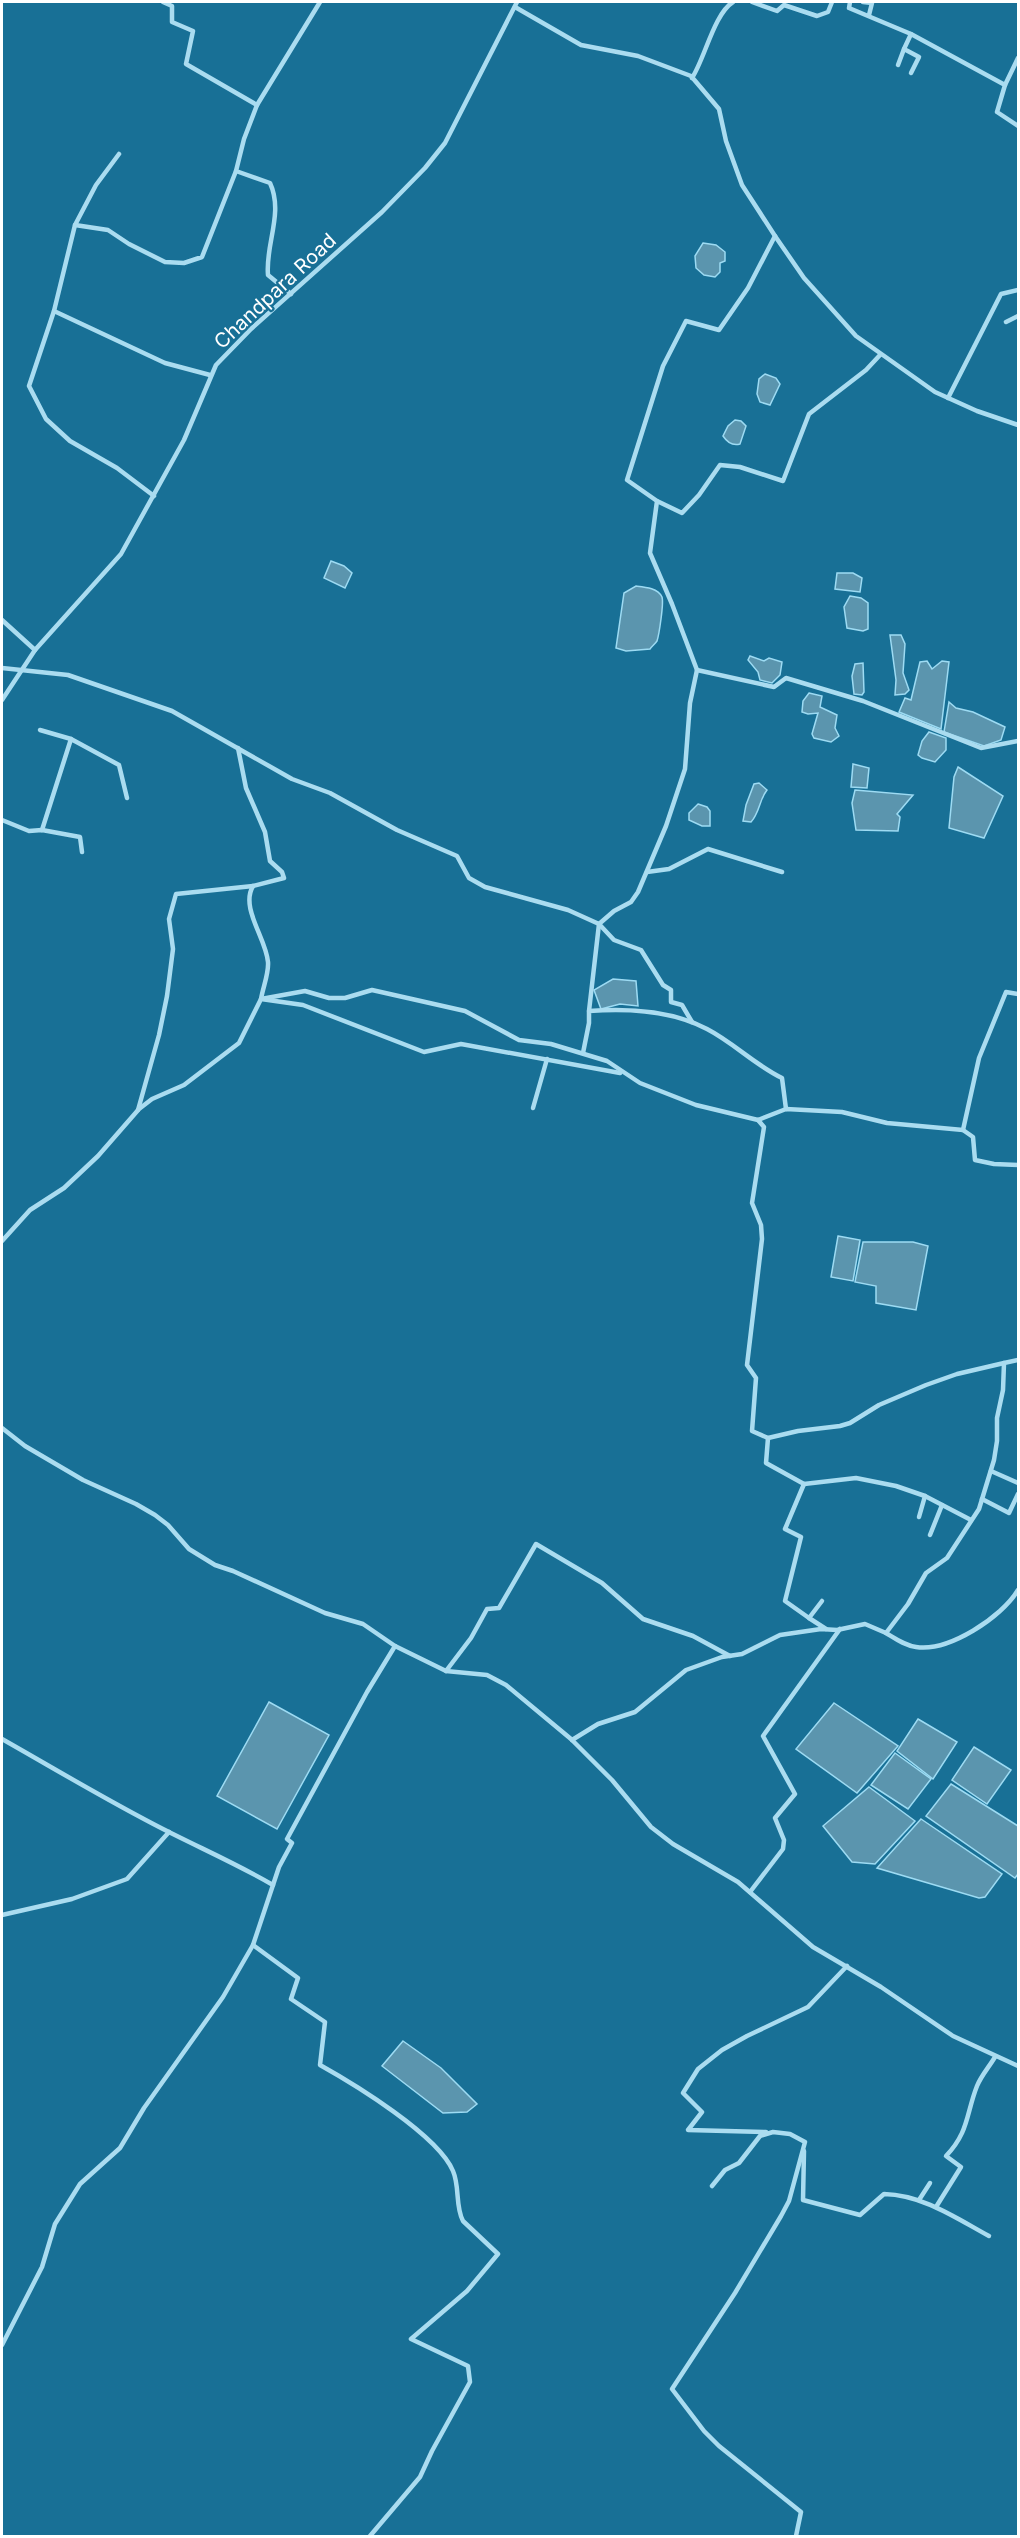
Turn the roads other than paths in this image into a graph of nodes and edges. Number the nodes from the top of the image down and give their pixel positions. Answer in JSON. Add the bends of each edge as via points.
{"nodes":[{"id":1,"x":163,"y":2,"type":"edge"},
{"id":2,"x":320,"y":2,"type":"edge"},
{"id":3,"x":734,"y":2,"type":"edge"},
{"id":4,"x":752,"y":2,"type":"edge"},
{"id":5,"x":832,"y":2,"type":"edge"},
{"id":6,"x":850,"y":2,"type":"edge"},
{"id":7,"x":863,"y":2,"type":"edge"},
{"id":8,"x":516,"y":4,"type":"edge"},
{"id":9,"x":869,"y":15,"type":"dead end"},
{"id":10,"x":911,"y":34,"type":"junction"},
{"id":11,"x":904,"y":50,"type":"junction"},
{"id":12,"x":1018,"y":58,"type":"edge"},
{"id":13,"x":898,"y":65,"type":"dead end"},
{"id":14,"x":911,"y":73,"type":"dead end"},
{"id":15,"x":692,"y":78,"type":"junction"},
{"id":16,"x":1005,"y":85,"type":"junction"},
{"id":17,"x":257,"y":105,"type":"junction"},
{"id":18,"x":1018,"y":126,"type":"edge"},
{"id":19,"x":119,"y":154,"type":"dead end"},
{"id":20,"x":236,"y":171,"type":"junction"},
{"id":21,"x":75,"y":225,"type":"junction"},
{"id":22,"x":775,"y":236,"type":"junction"},
{"id":23,"x":1018,"y":290,"type":"edge"},
{"id":24,"x":291,"y":294,"type":"junction"},
{"id":25,"x":54,"y":311,"type":"junction"},
{"id":26,"x":1018,"y":316,"type":"edge"},
{"id":27,"x":1005,"y":322,"type":"dead end"},
{"id":28,"x":880,"y":355,"type":"junction"},
{"id":29,"x":210,"y":375,"type":"junction"},
{"id":30,"x":948,"y":398,"type":"junction"},
{"id":31,"x":1018,"y":425,"type":"edge"},
{"id":32,"x":154,"y":496,"type":"junction"},
{"id":33,"x":657,"y":501,"type":"junction"},
{"id":34,"x":2,"y":620,"type":"edge"},
{"id":35,"x":35,"y":650,"type":"junction"},
{"id":36,"x":2,"y":668,"type":"edge"},
{"id":37,"x":23,"y":669,"type":"junction"},
{"id":38,"x":697,"y":670,"type":"junction"},
{"id":39,"x":2,"y":700,"type":"edge"},
{"id":40,"x":40,"y":729,"type":"dead end"},
{"id":41,"x":71,"y":739,"type":"junction"},
{"id":42,"x":1018,"y":741,"type":"edge"},
{"id":43,"x":238,"y":748,"type":"junction"},
{"id":44,"x":127,"y":798,"type":"dead end"},
{"id":45,"x":2,"y":820,"type":"edge"},
{"id":46,"x":42,"y":830,"type":"junction"},
{"id":47,"x":82,"y":852,"type":"dead end"},
{"id":48,"x":647,"y":872,"type":"junction"},
{"id":49,"x":782,"y":872,"type":"dead end"},
{"id":50,"x":253,"y":886,"type":"junction"},
{"id":51,"x":599,"y":924,"type":"junction"},
{"id":52,"x":1018,"y":994,"type":"edge"},
{"id":53,"x":261,"y":999,"type":"junction"},
{"id":54,"x":589,"y":1011,"type":"junction"},
{"id":55,"x":693,"y":1023,"type":"junction"},
{"id":56,"x":583,"y":1053,"type":"junction"},
{"id":57,"x":547,"y":1059,"type":"junction"},
{"id":58,"x":620,"y":1073,"type":"dead end"},
{"id":59,"x":533,"y":1108,"type":"dead end"},
{"id":60,"x":786,"y":1108,"type":"junction"},
{"id":61,"x":138,"y":1110,"type":"junction"},
{"id":62,"x":758,"y":1120,"type":"junction"},
{"id":63,"x":963,"y":1130,"type":"junction"},
{"id":64,"x":1018,"y":1165,"type":"edge"},
{"id":65,"x":2,"y":1241,"type":"edge"},
{"id":66,"x":1018,"y":1360,"type":"edge"},
{"id":67,"x":1004,"y":1362,"type":"junction"},
{"id":68,"x":2,"y":1428,"type":"edge"},
{"id":69,"x":768,"y":1438,"type":"junction"},
{"id":70,"x":991,"y":1471,"type":"junction"},
{"id":71,"x":1018,"y":1483,"type":"edge"},
{"id":72,"x":804,"y":1484,"type":"junction"},
{"id":73,"x":1018,"y":1494,"type":"edge"},
{"id":74,"x":925,"y":1496,"type":"junction"},
{"id":75,"x":982,"y":1499,"type":"junction"},
{"id":76,"x":942,"y":1505,"type":"junction"},
{"id":77,"x":919,"y":1518,"type":"dead end"},
{"id":78,"x":971,"y":1520,"type":"junction"},
{"id":79,"x":930,"y":1535,"type":"dead end"},
{"id":80,"x":1018,"y":1590,"type":"edge"},
{"id":81,"x":822,"y":1601,"type":"dead end"},
{"id":82,"x":809,"y":1618,"type":"junction"},
{"id":83,"x":826,"y":1629,"type":"junction"},
{"id":84,"x":840,"y":1629,"type":"junction"},
{"id":85,"x":886,"y":1633,"type":"junction"},
{"id":86,"x":395,"y":1646,"type":"junction"},
{"id":87,"x":730,"y":1656,"type":"junction"},
{"id":88,"x":446,"y":1671,"type":"junction"},
{"id":89,"x":2,"y":1739,"type":"edge"},
{"id":90,"x":572,"y":1740,"type":"junction"},
{"id":91,"x":169,"y":1832,"type":"junction"},
{"id":92,"x":273,"y":1885,"type":"junction"},
{"id":93,"x":750,"y":1892,"type":"junction"},
{"id":94,"x":2,"y":1915,"type":"edge"},
{"id":95,"x":253,"y":1945,"type":"junction"},
{"id":96,"x":847,"y":1966,"type":"junction"},
{"id":97,"x":995,"y":2057,"type":"junction"},
{"id":98,"x":1018,"y":2066,"type":"edge"},
{"id":99,"x":773,"y":2132,"type":"junction"},
{"id":100,"x":805,"y":2142,"type":"junction"},
{"id":101,"x":930,"y":2183,"type":"dead end"},
{"id":102,"x":712,"y":2186,"type":"dead end"},
{"id":103,"x":919,"y":2200,"type":"junction"},
{"id":104,"x":936,"y":2207,"type":"junction"},
{"id":105,"x":989,"y":2236,"type":"dead end"},
{"id":106,"x":2,"y":2345,"type":"edge"},
{"id":107,"x":370,"y":2536,"type":"edge"},
{"id":108,"x":796,"y":2536,"type":"edge"}],
"edges":[{"from":1,"to":17,"type":"street","via":[[172,6],[172,22],[193,31],[186,64]]},
{"from":2,"to":17,"type":"street"},
{"from":3,"to":15,"type":"street","via":[[719,20]]},
{"from":4,"to":5,"type":"street","via":[[777,11],[784,5],[817,16],[828,12]]},
{"from":6,"to":10,"type":"street","via":[[849,8]]},
{"from":7,"to":9,"type":"street","via":[[872,3]]},
{"from":8,"to":15,"type":"street","via":[[573,41],[638,56]]},
{"from":8,"to":24,"type":"street","name":"Chandpara Road","via":[[445,143],[406,189]]},
{"from":10,"to":11,"type":"street"},
{"from":10,"to":16,"type":"street"},
{"from":11,"to":13,"type":"street"},
{"from":11,"to":14,"type":"street","via":[[920,57]]},
{"from":12,"to":16,"type":"street"},
{"from":15,"to":22,"type":"street","via":[[719,109],[742,185]]},
{"from":16,"to":18,"type":"street","via":[[997,112]]},
{"from":17,"to":20,"type":"street"},
{"from":19,"to":21,"type":"street","via":[[96,185]]},
{"from":20,"to":21,"type":"street","via":[[202,257],[184,263],[165,262],[108,230]]},
{"from":20,"to":24,"type":"street","via":[[270,183],[276,195],[266,263],[268,275]]},
{"from":21,"to":25,"type":"street"},
{"from":22,"to":28,"type":"street","via":[[804,279],[856,336]]},
{"from":22,"to":33,"type":"street","via":[[748,288],[719,330],[686,321],[663,366],[627,480]]},
{"from":23,"to":30,"type":"street","via":[[1001,294]]},
{"from":24,"to":29,"type":"street","name":"Chandpara Road","via":[[251,329]]},
{"from":25,"to":29,"type":"street","via":[[165,363]]},
{"from":25,"to":32,"type":"street","via":[[28,386],[46,419],[70,441],[117,468]]},
{"from":26,"to":27,"type":"street"},
{"from":28,"to":30,"type":"street"},
{"from":28,"to":33,"type":"street","via":[[809,414],[783,481],[720,465],[682,513]]},
{"from":29,"to":32,"type":"street","name":"Chandpara Road","via":[[184,440]]},
{"from":30,"to":31,"type":"street"},
{"from":32,"to":35,"type":"street","name":"Chandpara Road","via":[[121,554]]},
{"from":33,"to":38,"type":"street","via":[[650,553]]},
{"from":34,"to":35,"type":"street"},
{"from":35,"to":37,"type":"street","name":"Chandpara Road"},
{"from":36,"to":37,"type":"street"},
{"from":37,"to":39,"type":"street","name":"Chandpara Road"},
{"from":37,"to":43,"type":"street","via":[[68,675],[111,688],[172,711]]},
{"from":38,"to":42,"type":"street","via":[[774,687],[786,678],[863,701],[981,748]]},
{"from":38,"to":48,"type":"street","via":[[685,769]]},
{"from":40,"to":41,"type":"street"},
{"from":41,"to":44,"type":"street","via":[[118,765]]},
{"from":41,"to":46,"type":"street"},
{"from":43,"to":50,"type":"street","via":[[246,788],[265,832],[270,861],[284,878]]},
{"from":43,"to":51,"type":"street","via":[[292,779],[330,793],[397,830],[457,856],[469,878],[485,887],[568,910]]},
{"from":45,"to":46,"type":"street","via":[[28,831]]},
{"from":46,"to":47,"type":"street","via":[[80,837]]},
{"from":48,"to":49,"type":"street","via":[[669,869],[708,849]]},
{"from":48,"to":51,"type":"street","via":[[631,902]]},
{"from":50,"to":53,"type":"street","via":[[249,892],[251,917],[263,938],[268,963]]},
{"from":50,"to":61,"type":"street","via":[[176,894],[168,919],[172,948],[167,996]]},
{"from":51,"to":54,"type":"street"},
{"from":51,"to":55,"type":"street","via":[[614,940],[641,950],[663,985],[671,990],[671,1002],[682,1005]]},
{"from":52,"to":63,"type":"street","via":[[1006,992],[995,1016],[979,1058]]},
{"from":53,"to":56,"type":"street","via":[[305,991],[345,998],[372,990],[465,1011],[519,1040]]},
{"from":53,"to":57,"type":"street","via":[[303,1005],[424,1052],[461,1044]]},
{"from":53,"to":61,"type":"street","via":[[239,1043],[184,1085]]},
{"from":54,"to":55,"type":"street","via":[[626,1008]]},
{"from":54,"to":56,"type":"street"},
{"from":55,"to":60,"type":"street","via":[[782,1078]]},
{"from":56,"to":62,"type":"street","via":[[607,1061],[640,1083],[696,1105]]},
{"from":57,"to":58,"type":"street"},
{"from":57,"to":59,"type":"street"},
{"from":60,"to":62,"type":"street"},
{"from":60,"to":63,"type":"street"},
{"from":61,"to":65,"type":"street","via":[[98,1156],[64,1188],[30,1210]]},
{"from":62,"to":69,"type":"street","via":[[764,1127],[752,1203],[762,1239],[747,1365],[756,1378],[752,1431]]},
{"from":63,"to":64,"type":"street","via":[[973,1137],[975,1160]]},
{"from":66,"to":67,"type":"street"},
{"from":67,"to":69,"type":"street","via":[[927,1385],[879,1405],[850,1423]]},
{"from":67,"to":70,"type":"street","via":[[998,1442]]},
{"from":68,"to":86,"type":"street","via":[[83,1480],[155,1515],[200,1557],[325,1613],[363,1624]]},
{"from":69,"to":72,"type":"street","via":[[766,1463]]},
{"from":70,"to":71,"type":"street"},
{"from":70,"to":75,"type":"street"},
{"from":72,"to":74,"type":"street","via":[[856,1478]]},
{"from":72,"to":82,"type":"street","via":[[785,1529],[801,1536],[785,1601]]},
{"from":73,"to":75,"type":"street","via":[[1009,1513]]},
{"from":74,"to":76,"type":"street"},
{"from":74,"to":77,"type":"street"},
{"from":75,"to":78,"type":"street"},
{"from":76,"to":78,"type":"street"},
{"from":76,"to":79,"type":"street"},
{"from":78,"to":85,"type":"street","via":[[947,1558],[926,1573]]},
{"from":80,"to":85,"type":"street","via":[[997,1615],[942,1646],[903,1644]]},
{"from":81,"to":82,"type":"street"},
{"from":82,"to":83,"type":"street"},
{"from":83,"to":84,"type":"street"},
{"from":83,"to":87,"type":"street","via":[[780,1635]]},
{"from":84,"to":85,"type":"street","via":[[865,1623]]},
{"from":84,"to":93,"type":"street","via":[[763,1736],[795,1794],[775,1818],[784,1840],[783,1849]]},
{"from":86,"to":88,"type":"street"},
{"from":86,"to":92,"type":"street","via":[[287,1839],[292,1843]]},
{"from":87,"to":88,"type":"street","via":[[693,1636],[643,1619],[602,1583],[536,1544],[499,1608],[487,1609]]},
{"from":87,"to":90,"type":"street","via":[[686,1670],[635,1712],[598,1724]]},
{"from":88,"to":90,"type":"street","via":[[487,1675],[506,1685]]},
{"from":89,"to":91,"type":"street"},
{"from":90,"to":93,"type":"street","via":[[651,1827]]},
{"from":91,"to":92,"type":"street"},
{"from":91,"to":94,"type":"street","via":[[127,1879],[72,1899]]},
{"from":92,"to":95,"type":"street"},
{"from":93,"to":96,"type":"street","via":[[813,1947]]},
{"from":95,"to":106,"type":"street","via":[[223,1997],[120,2148],[80,2184],[55,2224],[42,2267]]},
{"from":95,"to":107,"type":"street","via":[[298,1978],[291,1999],[326,2022],[320,2065],[360,2087],[419,2132],[445,2158],[457,2181],[459,2214],[498,2254],[466,2291],[411,2339],[468,2366],[470,2382],[420,2477]]},
{"from":96,"to":97,"type":"street","via":[[953,2037]]},
{"from":96,"to":99,"type":"street","via":[[808,2007],[722,2050],[698,2069],[683,2093],[702,2112],[688,2130]]},
{"from":97,"to":98,"type":"street"},
{"from":97,"to":104,"type":"street","via":[[977,2086],[958,2143],[946,2156],[961,2167]]},
{"from":99,"to":100,"type":"street","via":[[790,2134]]},
{"from":99,"to":102,"type":"street","via":[[760,2136],[739,2163],[725,2170]]},
{"from":100,"to":103,"type":"street","via":[[803,2200],[860,2215],[884,2194],[903,2194]]},
{"from":100,"to":108,"type":"street","via":[[781,2216],[672,2389],[719,2446],[801,2512]]},
{"from":101,"to":103,"type":"street"},
{"from":103,"to":104,"type":"street"},
{"from":104,"to":105,"type":"street"}]}
